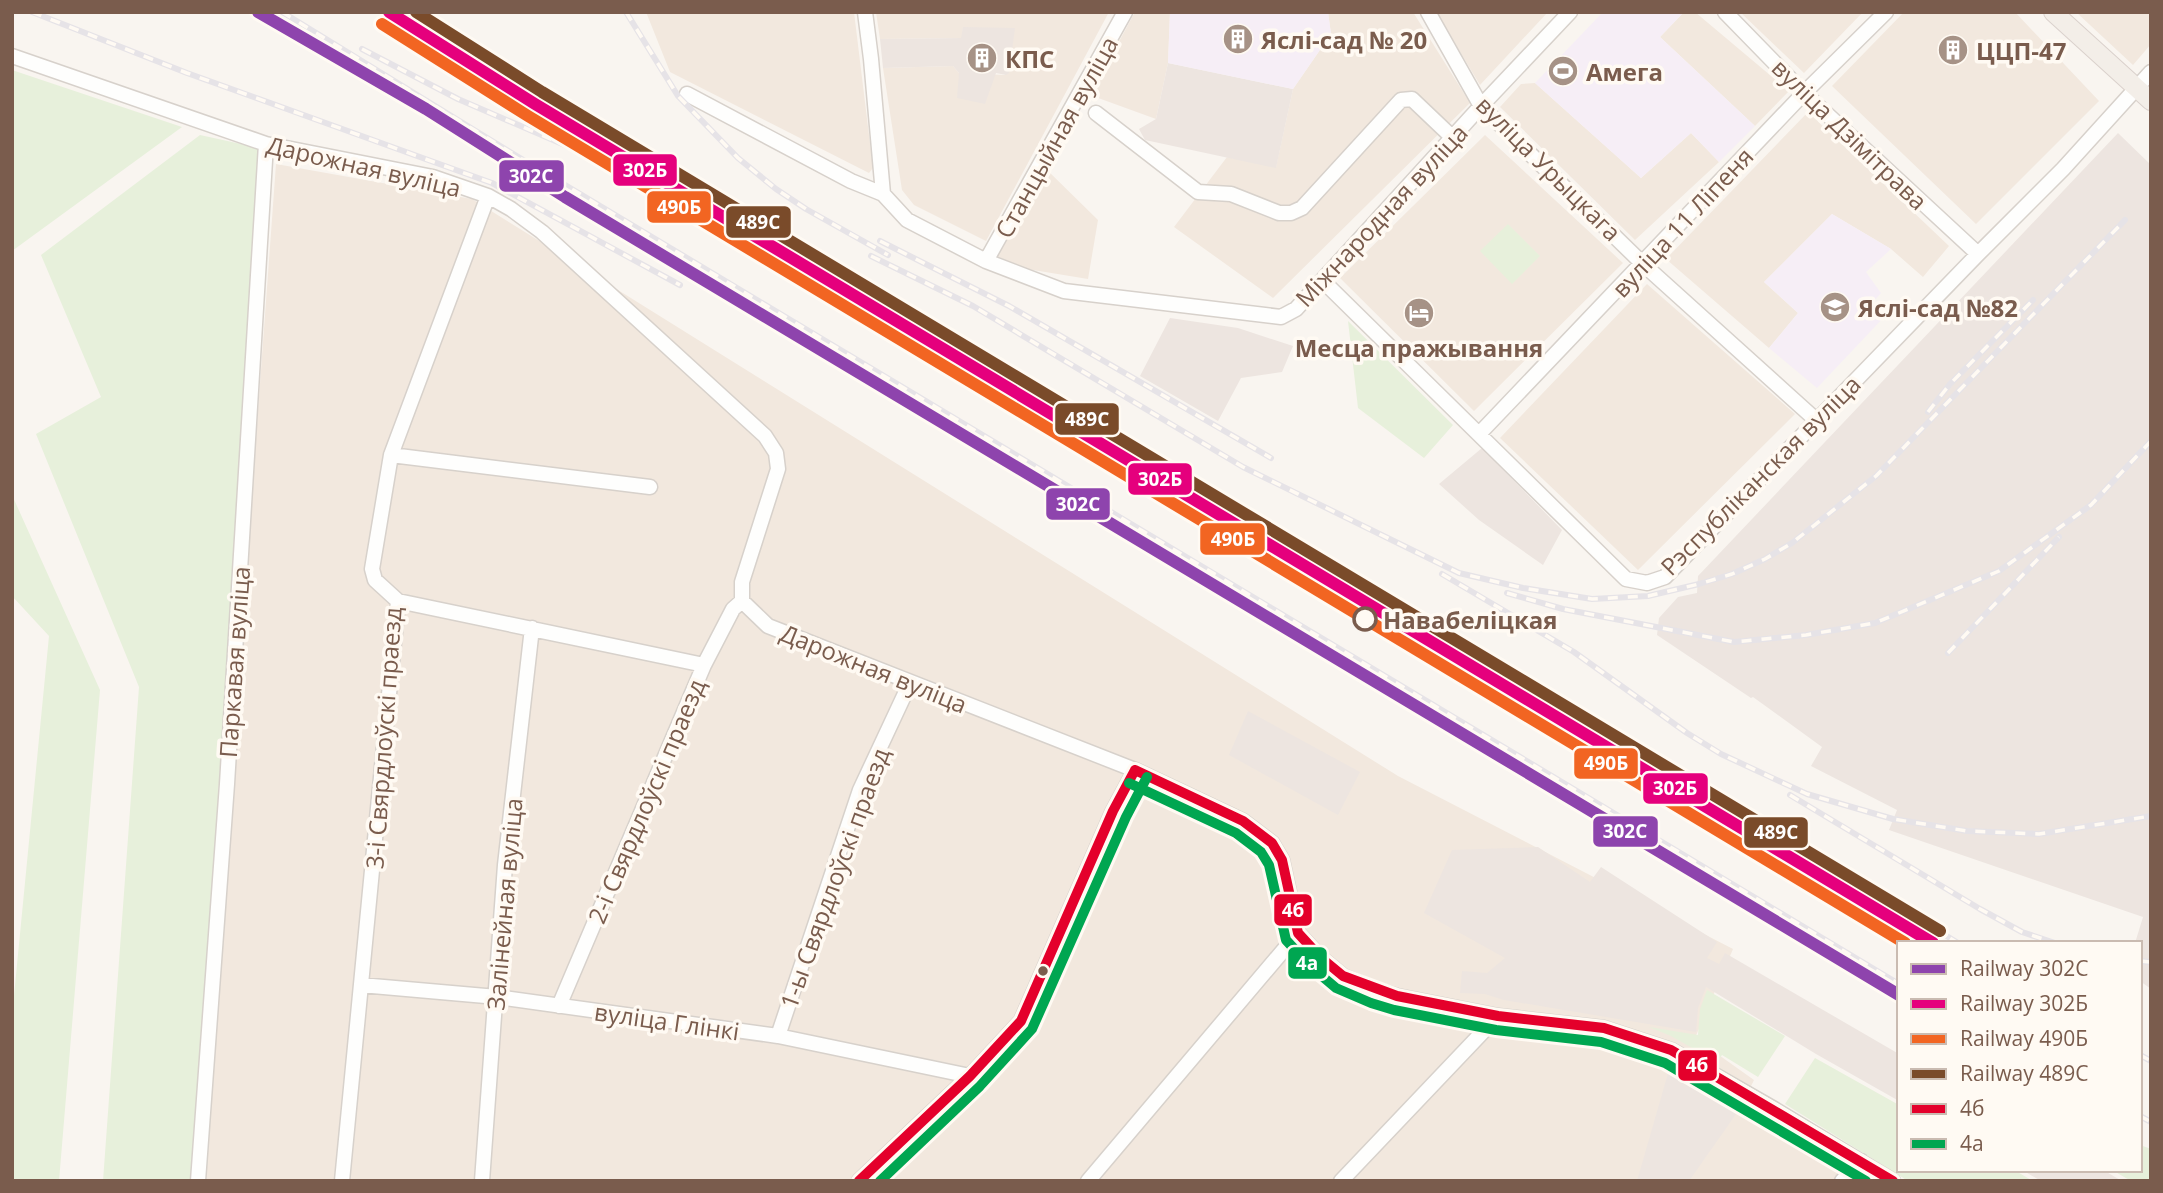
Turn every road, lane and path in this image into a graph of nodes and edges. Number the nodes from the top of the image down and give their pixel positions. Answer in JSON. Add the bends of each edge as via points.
{"nodes":[{"id":1,"x":865,"y":12,"type":"edge"},
{"id":2,"x":1428,"y":12,"type":"edge"},
{"id":3,"x":1570,"y":12,"type":"edge"},
{"id":4,"x":1725,"y":12,"type":"edge"},
{"id":5,"x":1886,"y":12,"type":"edge"},
{"id":6,"x":2053,"y":12,"type":"edge"},
{"id":7,"x":1123,"y":13,"type":"edge"},
{"id":8,"x":12,"y":55,"type":"edge"},
{"id":9,"x":2151,"y":72,"type":"edge"},
{"id":10,"x":1804,"y":93,"type":"junction"},
{"id":11,"x":687,"y":94,"type":"dead end"},
{"id":12,"x":2144,"y":94,"type":"edge"},
{"id":13,"x":1481,"y":106,"type":"junction"},
{"id":14,"x":1096,"y":113,"type":"dead end"},
{"id":15,"x":1452,"y":138,"type":"junction"},
{"id":16,"x":266,"y":144,"type":"junction"},
{"id":17,"x":883,"y":194,"type":"junction"},
{"id":18,"x":488,"y":196,"type":"junction"},
{"id":19,"x":1978,"y":254,"type":"junction"},
{"id":20,"x":986,"y":261,"type":"junction"},
{"id":21,"x":1643,"y":264,"type":"junction"},
{"id":22,"x":1323,"y":281,"type":"junction"},
{"id":23,"x":1816,"y":420,"type":"junction"},
{"id":24,"x":1480,"y":433,"type":"junction"},
{"id":25,"x":391,"y":454,"type":"junction"},
{"id":26,"x":650,"y":487,"type":"dead end"},
{"id":27,"x":398,"y":601,"type":"junction"},
{"id":28,"x":742,"y":601,"type":"junction"},
{"id":29,"x":532,"y":628,"type":"junction"},
{"id":30,"x":704,"y":665,"type":"junction"},
{"id":31,"x":910,"y":682,"type":"junction"},
{"id":32,"x":1135,"y":770,"type":"junction"},
{"id":33,"x":1298,"y":933,"type":"junction"},
{"id":34,"x":361,"y":985,"type":"junction"},
{"id":35,"x":497,"y":997,"type":"junction"},
{"id":36,"x":559,"y":1006,"type":"junction"},
{"id":37,"x":1498,"y":1016,"type":"junction"},
{"id":38,"x":778,"y":1036,"type":"junction"},
{"id":39,"x":970,"y":1076,"type":"junction"},
{"id":40,"x":1861,"y":1161,"type":"junction"},
{"id":41,"x":198,"y":1181,"type":"edge"},
{"id":42,"x":342,"y":1181,"type":"edge"},
{"id":43,"x":482,"y":1181,"type":"edge"},
{"id":44,"x":859,"y":1181,"type":"edge"},
{"id":45,"x":1087,"y":1181,"type":"edge"},
{"id":46,"x":1341,"y":1181,"type":"edge"},
{"id":47,"x":1842,"y":1181,"type":"edge"},
{"id":48,"x":1893,"y":1181,"type":"edge"}],
"edges":[{"from":1,"to":17,"type":"street"},
{"from":2,"to":13,"type":"street","name":"вуліца Урыцкага"},
{"from":3,"to":13,"type":"street","name":"Міжнародная вуліца"},
{"from":4,"to":10,"type":"street","name":"вуліца Дзімітрава"},
{"from":5,"to":10,"type":"street","name":"вуліца 11 Ліпеня"},
{"from":6,"to":12,"type":"main road"},
{"from":7,"to":20,"type":"street","name":"Станцыйная вуліца"},
{"from":8,"to":16,"type":"street","name":"Дарожная вуліца"},
{"from":9,"to":12,"type":"street","name":"Рэспубліканская вуліца"},
{"from":10,"to":19,"type":"street","name":"вуліца Дзімітрава"},
{"from":10,"to":21,"type":"street","name":"вуліца 11 Ліпеня"},
{"from":11,"to":17,"type":"street"},
{"from":12,"to":19,"type":"street","name":"Рэспубліканская вуліца"},
{"from":13,"to":15,"type":"street","name":"Міжнародная вуліца"},
{"from":13,"to":21,"type":"street","name":"вуліца Урыцкага"},
{"from":14,"to":15,"type":"street","via":[[1198,192],[1231,194],[1279,213],[1302,208],[1401,100],[1412,99]]},
{"from":15,"to":22,"type":"street","name":"Міжнародная вуліца"},
{"from":16,"to":18,"type":"street","name":"Дарожная вуліца","via":[[433,177]]},
{"from":16,"to":41,"type":"street","name":"Паркавая вуліца"},
{"from":17,"to":20,"type":"street","name":"Міжнародная вуліца","via":[[907,220]]},
{"from":18,"to":25,"type":"street","name":"3-і Свярдлоўскі праезд"},
{"from":18,"to":28,"type":"street","name":"Дарожная вуліца","via":[[542,232],[765,436],[776,453],[778,469],[742,582]]},
{"from":19,"to":23,"type":"street","name":"Рэспубліканская вуліца"},
{"from":20,"to":22,"type":"street","name":"Міжнародная вуліца","via":[[1064,291],[1281,317],[1296,309]]},
{"from":21,"to":23,"type":"street","name":"вуліца Урыцкага"},
{"from":21,"to":24,"type":"street","name":"вуліца 11 Ліпеня"},
{"from":22,"to":24,"type":"street","name":"Рэспубліканская вуліца"},
{"from":23,"to":24,"type":"street","name":"Рэспубліканская вуліца","via":[[1665,576],[1647,583],[1626,579]]},
{"from":25,"to":26,"type":"street"},
{"from":25,"to":27,"type":"street","name":"3-і Свярдлоўскі праезд","via":[[372,569],[375,580]]},
{"from":27,"to":29,"type":"street"},
{"from":27,"to":34,"type":"street","name":"3-і Свярдлоўскі праезд"},
{"from":28,"to":30,"type":"street","name":"2-і Свярдлоўскі праезд","via":[[733,609]]},
{"from":28,"to":31,"type":"street","name":"Дарожная вуліца","via":[[768,626]]},
{"from":29,"to":30,"type":"street"},
{"from":29,"to":35,"type":"street","name":"Залінейная вуліца","via":[[505,865]]},
{"from":30,"to":36,"type":"street","name":"2-і Свярдлоўскі праезд"},
{"from":31,"to":32,"type":"street","name":"Дарожная вуліца"},
{"from":31,"to":38,"type":"street","name":"1-ы Свярдлоўскі праезд","via":[[860,790]]},
{"from":32,"to":33,"type":"street","name":"Дарожная вуліца","via":[[1243,821],[1272,843],[1282,860]]},
{"from":32,"to":39,"type":"street","via":[[1021,1021]]},
{"from":33,"to":37,"type":"street","via":[[1343,976],[1376,990]]},
{"from":33,"to":45,"type":"street"},
{"from":34,"to":35,"type":"street","name":"вуліца Глінкі"},
{"from":34,"to":42,"type":"street","name":"3-і Свярдлоўскі праезд"},
{"from":35,"to":36,"type":"street","name":"вуліца Глінкі"},
{"from":35,"to":43,"type":"street","name":"Залінейная вуліца"},
{"from":36,"to":38,"type":"street","name":"вуліца Глінкі"},
{"from":37,"to":40,"type":"street","via":[[1604,1028],[1671,1050]]},
{"from":37,"to":46,"type":"street"},
{"from":38,"to":39,"type":"street","name":"вуліца Глінкі"},
{"from":39,"to":44,"type":"street"},
{"from":40,"to":47,"type":"street"},
{"from":40,"to":48,"type":"street"}]}
